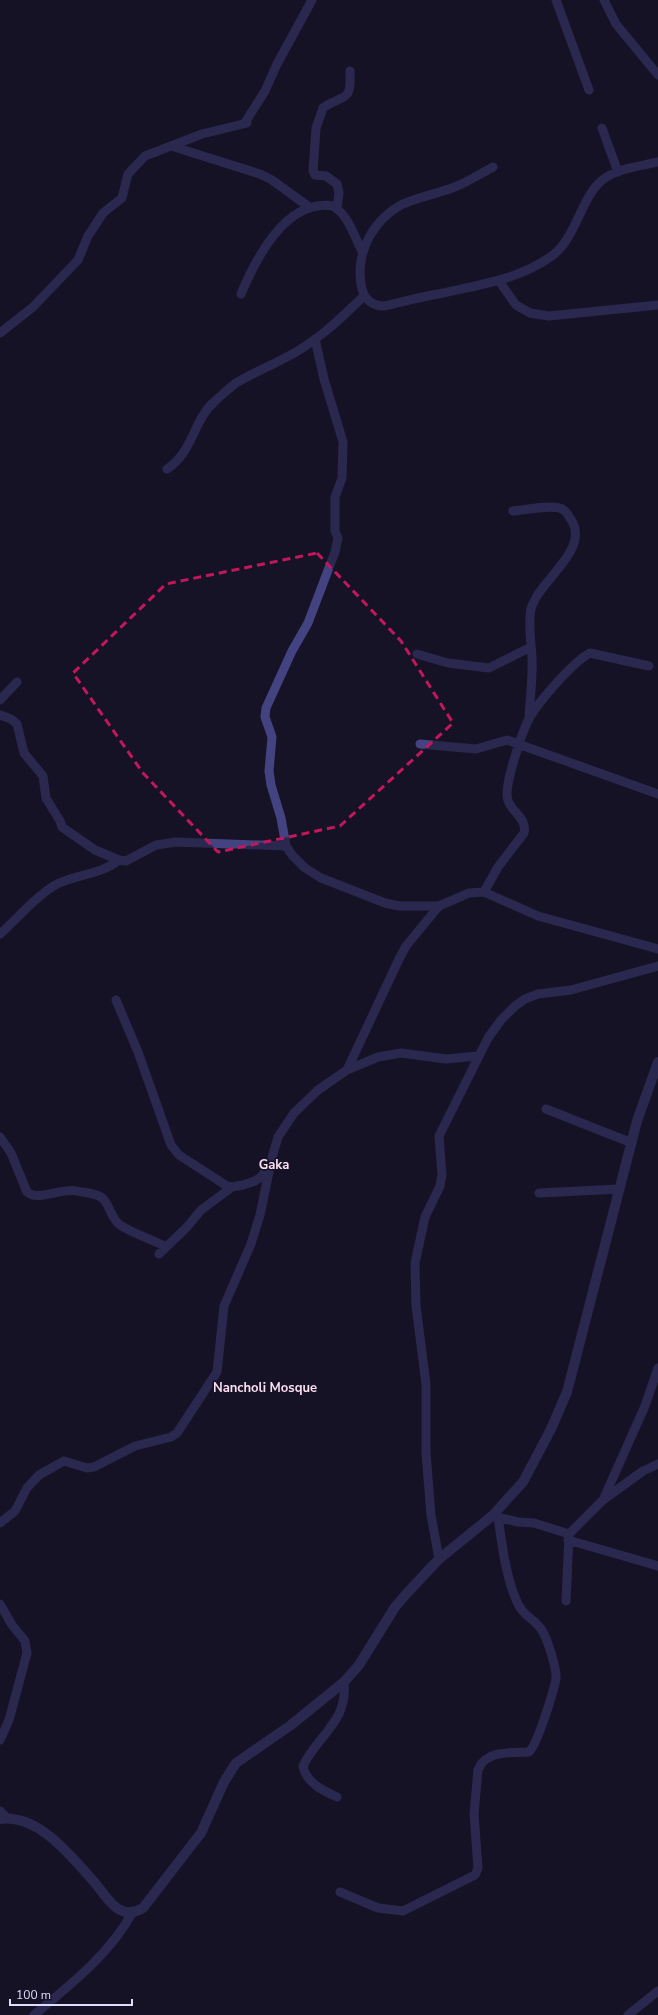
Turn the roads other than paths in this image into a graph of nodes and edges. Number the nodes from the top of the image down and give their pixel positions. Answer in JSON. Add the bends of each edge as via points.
{"nodes":[{"id":1,"x":312,"y":0,"type":"edge"},
{"id":2,"x":556,"y":0,"type":"edge"},
{"id":3,"x":604,"y":0,"type":"edge"},
{"id":4,"x":350,"y":71,"type":"dead end"},
{"id":5,"x":658,"y":74,"type":"edge"},
{"id":6,"x":589,"y":90,"type":"dead end"},
{"id":7,"x":602,"y":128,"type":"dead end"},
{"id":8,"x":171,"y":146,"type":"junction"},
{"id":9,"x":658,"y":162,"type":"edge"},
{"id":10,"x":493,"y":167,"type":"dead end"},
{"id":11,"x":618,"y":172,"type":"junction"},
{"id":12,"x":309,"y":207,"type":"junction"},
{"id":13,"x":337,"y":208,"type":"junction"},
{"id":14,"x":362,"y":251,"type":"junction"},
{"id":15,"x":499,"y":281,"type":"junction"},
{"id":16,"x":241,"y":294,"type":"dead end"},
{"id":17,"x":364,"y":296,"type":"junction"},
{"id":18,"x":658,"y":305,"type":"edge"},
{"id":19,"x":0,"y":333,"type":"edge"},
{"id":20,"x":315,"y":339,"type":"junction"},
{"id":21,"x":167,"y":469,"type":"dead end"},
{"id":22,"x":513,"y":511,"type":"dead end"},
{"id":23,"x":531,"y":647,"type":"junction"},
{"id":24,"x":417,"y":654,"type":"dead end"},
{"id":25,"x":649,"y":666,"type":"dead end"},
{"id":26,"x":17,"y":682,"type":"dead end"},
{"id":27,"x":0,"y":700,"type":"edge"},
{"id":28,"x":0,"y":714,"type":"edge"},
{"id":29,"x":529,"y":718,"type":"junction"},
{"id":30,"x":420,"y":744,"type":"dead end"},
{"id":31,"x":519,"y":745,"type":"junction"},
{"id":32,"x":658,"y":794,"type":"edge"},
{"id":33,"x":286,"y":846,"type":"junction"},
{"id":34,"x":119,"y":860,"type":"junction"},
{"id":35,"x":484,"y":892,"type":"junction"},
{"id":36,"x":439,"y":906,"type":"junction"},
{"id":37,"x":0,"y":934,"type":"edge"},
{"id":38,"x":658,"y":949,"type":"edge"},
{"id":39,"x":658,"y":966,"type":"edge"},
{"id":40,"x":116,"y":1000,"type":"dead end"},
{"id":41,"x":478,"y":1056,"type":"junction"},
{"id":42,"x":658,"y":1062,"type":"edge"},
{"id":43,"x":347,"y":1070,"type":"junction"},
{"id":44,"x":546,"y":1109,"type":"dead end"},
{"id":45,"x":0,"y":1137,"type":"edge"},
{"id":46,"x":632,"y":1143,"type":"junction"},
{"id":47,"x":270,"y":1164,"type":"junction"},
{"id":48,"x":232,"y":1187,"type":"junction"},
{"id":49,"x":620,"y":1189,"type":"junction"},
{"id":50,"x":539,"y":1193,"type":"dead end"},
{"id":51,"x":166,"y":1247,"type":"junction"},
{"id":52,"x":159,"y":1254,"type":"dead end"},
{"id":53,"x":658,"y":1368,"type":"edge"},
{"id":54,"x":658,"y":1464,"type":"edge"},
{"id":55,"x":603,"y":1500,"type":"junction"},
{"id":56,"x":495,"y":1516,"type":"junction"},
{"id":57,"x":0,"y":1523,"type":"edge"},
{"id":58,"x":569,"y":1537,"type":"junction"},
{"id":59,"x":439,"y":1559,"type":"junction"},
{"id":60,"x":658,"y":1566,"type":"edge"},
{"id":61,"x":566,"y":1601,"type":"dead end"},
{"id":62,"x":0,"y":1604,"type":"edge"},
{"id":63,"x":344,"y":1682,"type":"junction"},
{"id":64,"x":0,"y":1740,"type":"edge"},
{"id":65,"x":337,"y":1798,"type":"dead end"},
{"id":66,"x":2,"y":1816,"type":"edge"},
{"id":67,"x":340,"y":1892,"type":"dead end"},
{"id":68,"x":132,"y":1913,"type":"junction"},
{"id":69,"x":658,"y":1991,"type":"edge"},
{"id":70,"x":34,"y":2015,"type":"edge"},
{"id":71,"x":628,"y":2015,"type":"edge"}],
"edges":[{"from":1,"to":8,"type":"street","via":[[247,123],[202,134]]},
{"from":2,"to":6,"type":"street"},
{"from":3,"to":5,"type":"street","via":[[616,24]]},
{"from":4,"to":13,"type":"street","via":[[348,93],[323,108],[314,139],[313,171],[315,175],[326,176],[337,184]]},
{"from":7,"to":11,"type":"street"},
{"from":8,"to":12,"type":"street","via":[[260,174]]},
{"from":8,"to":19,"type":"street","via":[[144,156],[128,174],[122,198],[103,213],[88,236],[78,260],[33,307]]},
{"from":9,"to":11,"type":"street"},
{"from":10,"to":14,"type":"street","via":[[456,186],[403,204],[390,213],[367,238]]},
{"from":11,"to":15,"type":"street","via":[[596,186],[566,241],[554,254],[539,265]]},
{"from":12,"to":13,"type":"street","via":[[330,205]]},
{"from":12,"to":16,"type":"street","via":[[272,236]]},
{"from":13,"to":14,"type":"street"},
{"from":14,"to":17,"type":"street"},
{"from":15,"to":17,"type":"street","via":[[384,306],[376,306]]},
{"from":15,"to":18,"type":"street","via":[[516,305],[530,313],[549,316]]},
{"from":17,"to":20,"type":"street"},
{"from":20,"to":21,"type":"street","via":[[236,384],[214,402],[203,413],[183,453],[175,464]]},
{"from":20,"to":33,"type":"street","via":[[343,442],[342,478],[335,497],[335,531],[338,538],[335,552],[308,623],[266,708],[265,717],[272,736],[269,771],[271,785]]},
{"from":22,"to":23,"type":"street","via":[[561,508],[574,524],[576,534],[568,555],[534,599],[531,611]]},
{"from":23,"to":24,"type":"street","via":[[489,668],[448,663]]},
{"from":23,"to":29,"type":"street"},
{"from":25,"to":29,"type":"street","via":[[590,653],[558,683]]},
{"from":26,"to":27,"type":"street"},
{"from":28,"to":34,"type":"street","via":[[17,724],[24,753],[42,776],[46,798],[62,827],[95,850]]},
{"from":29,"to":31,"type":"street"},
{"from":30,"to":31,"type":"street","via":[[476,749],[507,740]]},
{"from":31,"to":32,"type":"street"},
{"from":31,"to":35,"type":"street","via":[[507,799],[526,827]]},
{"from":33,"to":34,"type":"street","via":[[172,842],[156,845],[126,861]]},
{"from":33,"to":36,"type":"street","via":[[304,868],[364,896],[399,906]]},
{"from":34,"to":37,"type":"street","via":[[110,867],[57,884]]},
{"from":35,"to":36,"type":"street","via":[[469,893]]},
{"from":35,"to":38,"type":"street","via":[[538,916]]},
{"from":36,"to":43,"type":"street","via":[[406,946]]},
{"from":39,"to":41,"type":"street","via":[[571,990],[538,994],[525,999],[501,1020]]},
{"from":40,"to":48,"type":"street","via":[[138,1052],[171,1145],[179,1155],[222,1184]]},
{"from":41,"to":43,"type":"street","via":[[446,1059],[401,1052],[378,1057]]},
{"from":41,"to":59,"type":"street","via":[[439,1136],[442,1175],[440,1186],[425,1217],[415,1263],[416,1306],[426,1384],[426,1453]]},
{"from":42,"to":46,"type":"street"},
{"from":43,"to":47,"type":"street","via":[[318,1090],[294,1113],[278,1137]]},
{"from":44,"to":46,"type":"street"},
{"from":45,"to":51,"type":"street","via":[[11,1153],[30,1195],[40,1196],[74,1190],[102,1198],[118,1224]]},
{"from":46,"to":49,"type":"street"},
{"from":47,"to":48,"type":"street","via":[[255,1181]]},
{"from":47,"to":57,"type":"street","via":[[260,1215],[251,1244],[224,1306],[218,1372],[175,1436],[135,1446],[94,1467],[88,1468],[67,1461],[60,1462],[32,1481],[17,1508]]},
{"from":48,"to":51,"type":"street","via":[[202,1210]]},
{"from":49,"to":50,"type":"street"},
{"from":49,"to":56,"type":"street","via":[[566,1392],[548,1435],[523,1482]]},
{"from":51,"to":52,"type":"street"},
{"from":53,"to":55,"type":"street","via":[[645,1406]]},
{"from":54,"to":55,"type":"street"},
{"from":55,"to":58,"type":"street"},
{"from":56,"to":58,"type":"street","via":[[534,1523]]},
{"from":56,"to":59,"type":"street"},
{"from":56,"to":67,"type":"street","via":[[515,1598],[524,1615],[541,1629],[548,1642],[556,1678],[540,1735],[529,1752],[492,1756],[480,1764],[474,1814],[478,1868],[475,1875],[397,1912],[378,1908]]},
{"from":58,"to":60,"type":"street"},
{"from":58,"to":61,"type":"street"},
{"from":59,"to":63,"type":"street","via":[[395,1607],[359,1664]]},
{"from":62,"to":64,"type":"street","via":[[25,1641],[27,1653],[9,1720]]},
{"from":63,"to":65,"type":"street","via":[[346,1696],[339,1715],[303,1766],[315,1784]]},
{"from":63,"to":68,"type":"street","via":[[291,1725],[236,1763],[193,1846],[143,1908]]},
{"from":66,"to":68,"type":"street","via":[[21,1821],[46,1834],[119,1909]]},
{"from":68,"to":70,"type":"street","via":[[111,1945],[65,1990]]},
{"from":69,"to":71,"type":"street"}]}
